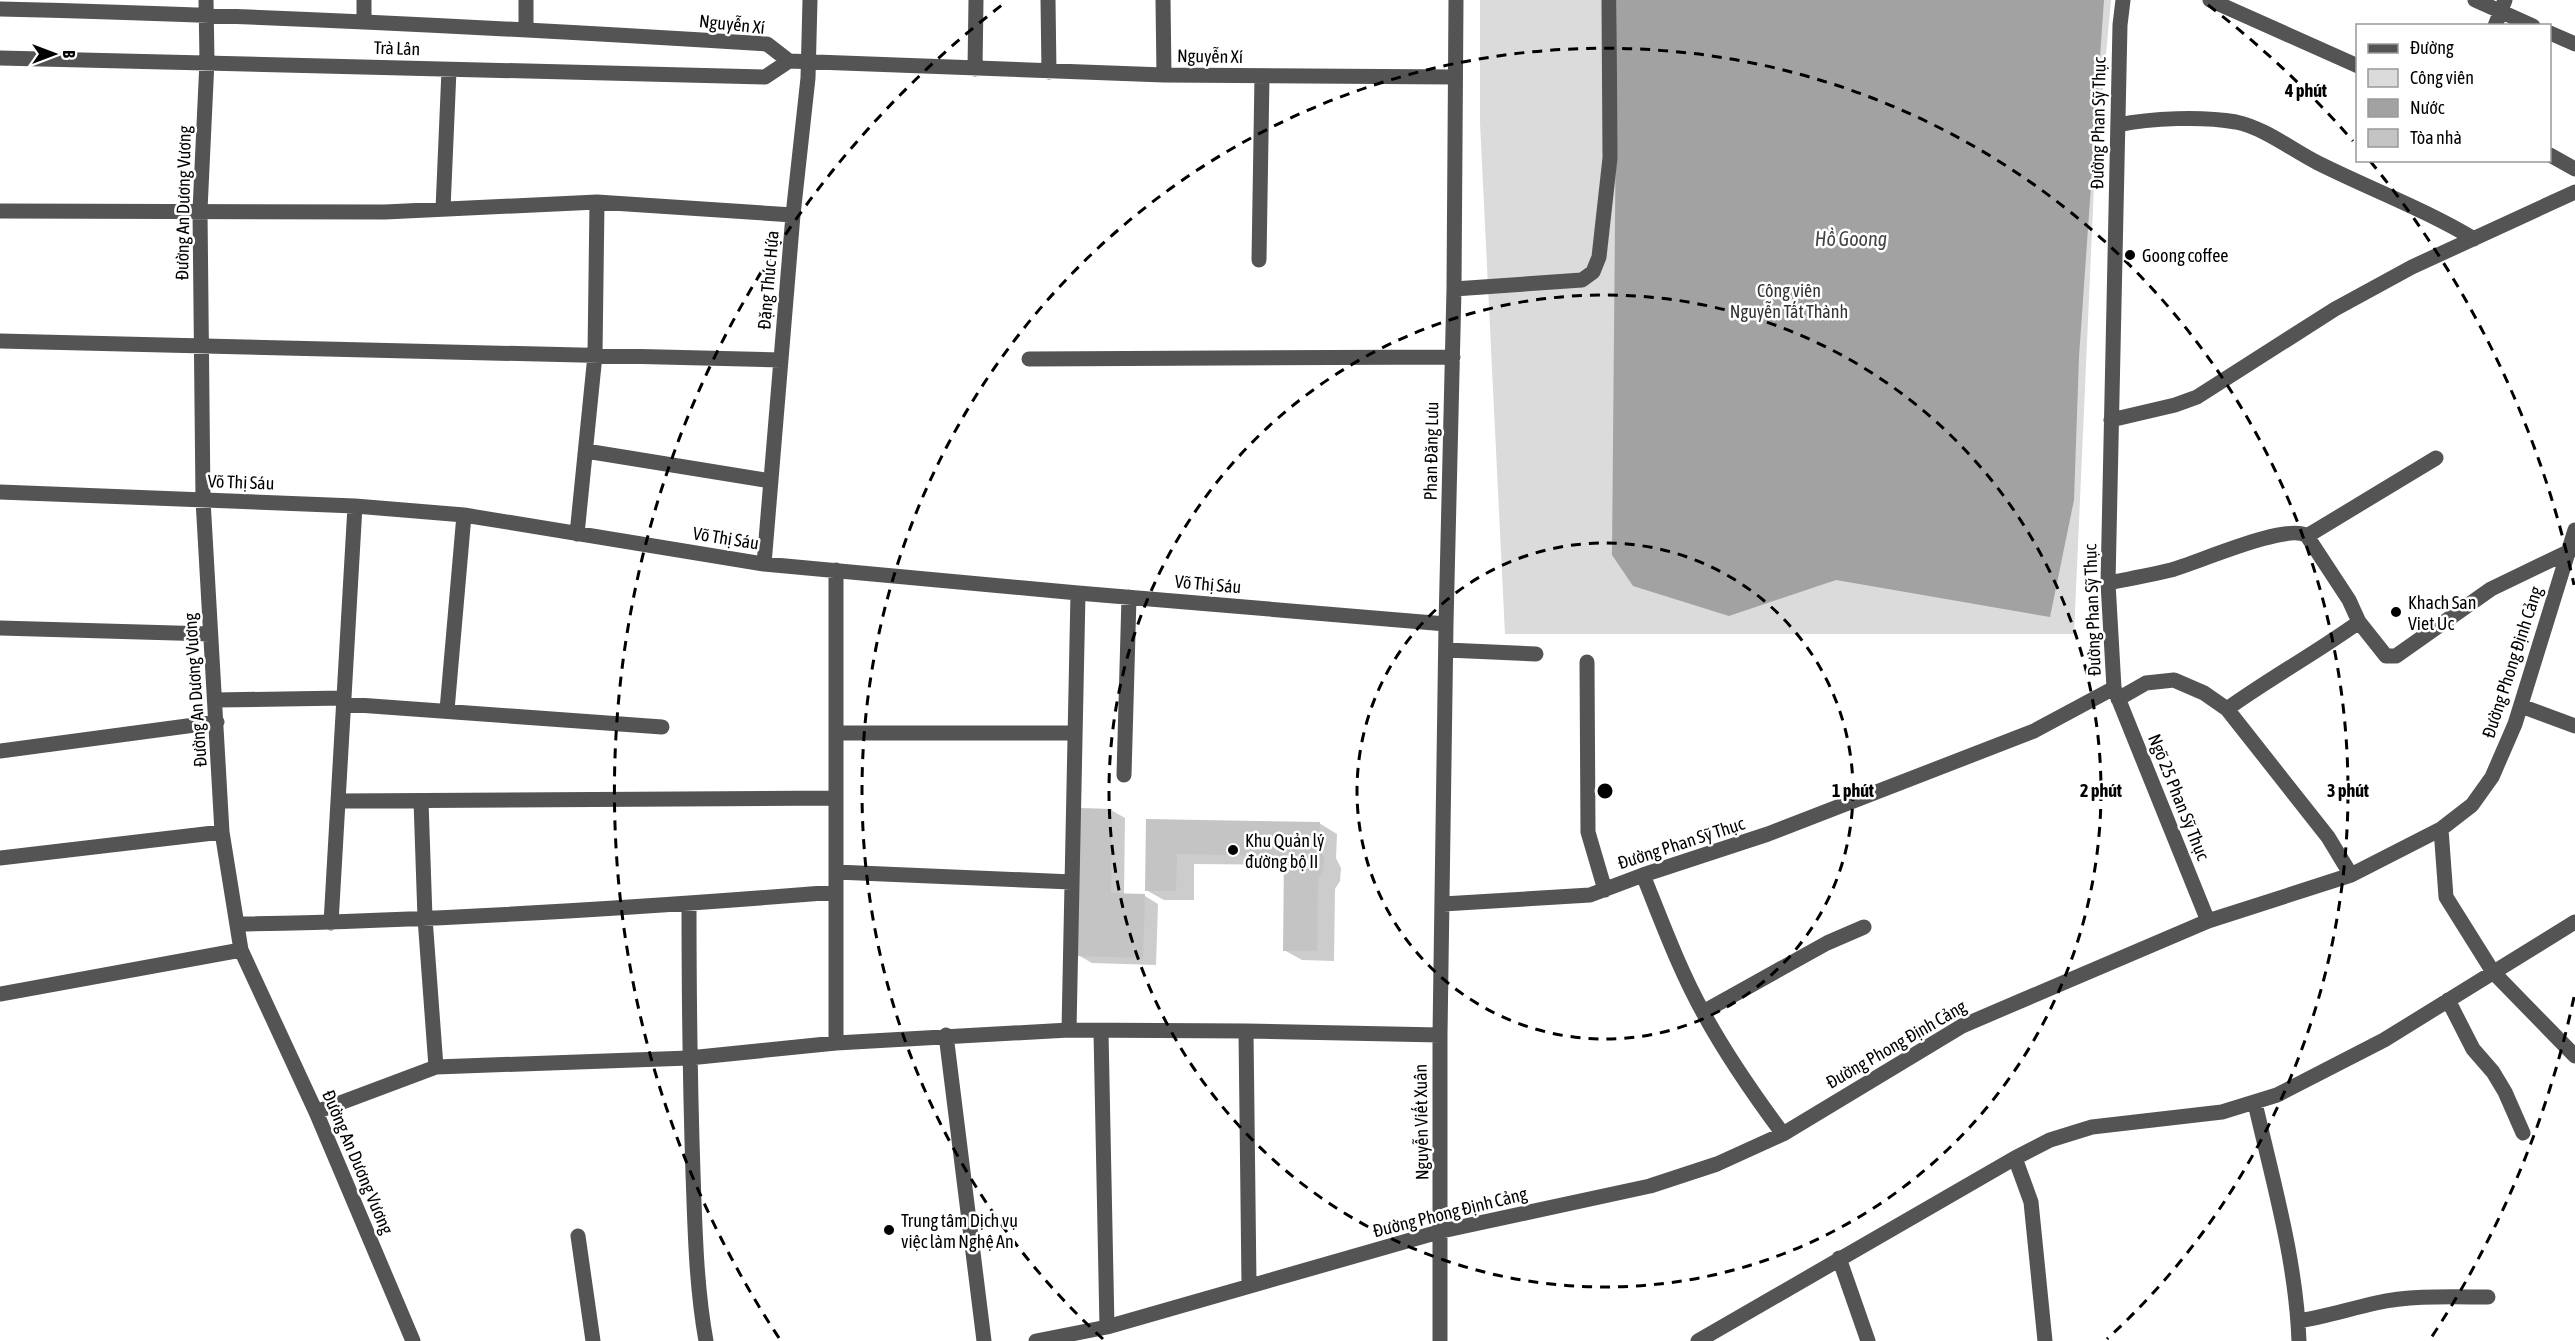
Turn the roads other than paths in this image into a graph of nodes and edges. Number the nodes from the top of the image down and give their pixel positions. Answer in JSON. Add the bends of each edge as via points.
{"nodes":[{"id":1,"x":364,"y":0,"type":"edge"},
{"id":2,"x":526,"y":0,"type":"edge"},
{"id":3,"x":810,"y":0,"type":"edge"},
{"id":4,"x":976,"y":0,"type":"edge"},
{"id":5,"x":1048,"y":0,"type":"edge"},
{"id":6,"x":1163,"y":0,"type":"edge"},
{"id":7,"x":1456,"y":0,"type":"edge"},
{"id":8,"x":1609,"y":0,"type":"edge"},
{"id":9,"x":2123,"y":0,"type":"edge"},
{"id":10,"x":2210,"y":0,"type":"edge"},
{"id":11,"x":2475,"y":0,"type":"edge"},
{"id":12,"x":206,"y":7,"type":"edge"},
{"id":13,"x":0,"y":9,"type":"edge"},
{"id":14,"x":2501,"y":12,"type":"edge"},
{"id":15,"x":364,"y":21,"type":"junction"},
{"id":16,"x":2528,"y":24,"type":"edge"},
{"id":17,"x":526,"y":29,"type":"junction"},
{"id":18,"x":2551,"y":33,"type":"edge"},
{"id":19,"x":2575,"y":44,"type":"edge"},
{"id":20,"x":0,"y":58,"type":"edge"},
{"id":21,"x":207,"y":62,"type":"junction"},
{"id":22,"x":789,"y":62,"type":"junction"},
{"id":23,"x":808,"y":62,"type":"junction"},
{"id":24,"x":2356,"y":65,"type":"edge"},
{"id":25,"x":975,"y":69,"type":"junction"},
{"id":26,"x":449,"y":70,"type":"junction"},
{"id":27,"x":1049,"y":72,"type":"junction"},
{"id":28,"x":1164,"y":75,"type":"junction"},
{"id":29,"x":1262,"y":76,"type":"junction"},
{"id":30,"x":1455,"y":77,"type":"junction"},
{"id":31,"x":2118,"y":126,"type":"junction"},
{"id":32,"x":2551,"y":156,"type":"edge"},
{"id":33,"x":2575,"y":169,"type":"edge"},
{"id":34,"x":2575,"y":192,"type":"edge"},
{"id":35,"x":597,"y":202,"type":"junction"},
{"id":36,"x":200,"y":210,"type":"junction"},
{"id":37,"x":443,"y":210,"type":"junction"},
{"id":38,"x":0,"y":211,"type":"edge"},
{"id":39,"x":793,"y":215,"type":"junction"},
{"id":40,"x":2475,"y":238,"type":"junction"},
{"id":41,"x":1259,"y":260,"type":"dead end"},
{"id":42,"x":1454,"y":289,"type":"junction"},
{"id":43,"x":0,"y":341,"type":"edge"},
{"id":44,"x":200,"y":347,"type":"junction"},
{"id":45,"x":596,"y":355,"type":"junction"},
{"id":46,"x":1453,"y":357,"type":"junction"},
{"id":47,"x":1029,"y":358,"type":"dead end"},
{"id":48,"x":781,"y":360,"type":"junction"},
{"id":49,"x":2111,"y":420,"type":"junction"},
{"id":50,"x":585,"y":451,"type":"junction"},
{"id":51,"x":2436,"y":458,"type":"dead end"},
{"id":52,"x":771,"y":481,"type":"junction"},
{"id":53,"x":0,"y":492,"type":"edge"},
{"id":54,"x":203,"y":500,"type":"junction"},
{"id":55,"x":356,"y":506,"type":"junction"},
{"id":56,"x":464,"y":515,"type":"junction"},
{"id":57,"x":2575,"y":530,"type":"edge"},
{"id":58,"x":577,"y":534,"type":"junction"},
{"id":59,"x":2307,"y":536,"type":"junction"},
{"id":60,"x":2571,"y":550,"type":"edge"},
{"id":61,"x":764,"y":564,"type":"junction"},
{"id":62,"x":836,"y":570,"type":"junction"},
{"id":63,"x":2108,"y":583,"type":"junction"},
{"id":64,"x":1078,"y":593,"type":"junction"},
{"id":65,"x":1129,"y":597,"type":"junction"},
{"id":66,"x":2359,"y":622,"type":"junction"},
{"id":67,"x":1446,"y":624,"type":"junction"},
{"id":68,"x":0,"y":628,"type":"edge"},
{"id":69,"x":210,"y":634,"type":"junction"},
{"id":70,"x":1447,"y":650,"type":"junction"},
{"id":71,"x":1536,"y":654,"type":"dead end"},
{"id":72,"x":1587,"y":662,"type":"dead end"},
{"id":73,"x":2116,"y":693,"type":"junction"},
{"id":74,"x":216,"y":700,"type":"junction"},
{"id":75,"x":344,"y":701,"type":"junction"},
{"id":76,"x":2521,"y":706,"type":"junction"},
{"id":77,"x":2227,"y":709,"type":"junction"},
{"id":78,"x":447,"y":710,"type":"junction"},
{"id":79,"x":217,"y":722,"type":"junction"},
{"id":80,"x":2575,"y":726,"type":"edge"},
{"id":81,"x":662,"y":727,"type":"dead end"},
{"id":82,"x":836,"y":733,"type":"junction"},
{"id":83,"x":1075,"y":733,"type":"junction"},
{"id":84,"x":0,"y":752,"type":"edge"},
{"id":85,"x":1124,"y":775,"type":"dead end"},
{"id":86,"x":836,"y":798,"type":"junction"},
{"id":87,"x":338,"y":801,"type":"junction"},
{"id":88,"x":421,"y":801,"type":"junction"},
{"id":89,"x":2441,"y":829,"type":"junction"},
{"id":90,"x":222,"y":832,"type":"junction"},
{"id":91,"x":0,"y":858,"type":"edge"},
{"id":92,"x":836,"y":872,"type":"junction"},
{"id":93,"x":1643,"y":874,"type":"junction"},
{"id":94,"x":2351,"y":874,"type":"junction"},
{"id":95,"x":1072,"y":882,"type":"junction"},
{"id":96,"x":1605,"y":890,"type":"junction"},
{"id":97,"x":836,"y":892,"type":"junction"},
{"id":98,"x":689,"y":904,"type":"junction"},
{"id":99,"x":1443,"y":904,"type":"junction"},
{"id":100,"x":425,"y":918,"type":"junction"},
{"id":101,"x":2208,"y":921,"type":"junction"},
{"id":102,"x":2575,"y":922,"type":"edge"},
{"id":103,"x":332,"y":923,"type":"junction"},
{"id":104,"x":237,"y":924,"type":"junction"},
{"id":105,"x":1864,"y":927,"type":"dead end"},
{"id":106,"x":241,"y":950,"type":"junction"},
{"id":107,"x":2493,"y":972,"type":"junction"},
{"id":108,"x":0,"y":994,"type":"edge"},
{"id":109,"x":2448,"y":1000,"type":"junction"},
{"id":110,"x":1703,"y":1012,"type":"junction"},
{"id":111,"x":1069,"y":1030,"type":"junction"},
{"id":112,"x":1246,"y":1031,"type":"junction"},
{"id":113,"x":1101,"y":1032,"type":"junction"},
{"id":114,"x":946,"y":1035,"type":"junction"},
{"id":115,"x":1440,"y":1035,"type":"junction"},
{"id":116,"x":836,"y":1042,"type":"junction"},
{"id":117,"x":2575,"y":1056,"type":"edge"},
{"id":118,"x":689,"y":1058,"type":"junction"},
{"id":119,"x":436,"y":1067,"type":"junction"},
{"id":120,"x":2255,"y":1103,"type":"junction"},
{"id":121,"x":316,"y":1112,"type":"junction"},
{"id":122,"x":2523,"y":1133,"type":"dead end"},
{"id":123,"x":1783,"y":1134,"type":"junction"},
{"id":124,"x":2015,"y":1158,"type":"junction"},
{"id":125,"x":1442,"y":1231,"type":"junction"},
{"id":126,"x":578,"y":1236,"type":"dead end"},
{"id":127,"x":1839,"y":1258,"type":"junction"},
{"id":128,"x":1249,"y":1285,"type":"junction"},
{"id":129,"x":2488,"y":1297,"type":"dead end"},
{"id":130,"x":2298,"y":1321,"type":"junction"},
{"id":131,"x":1107,"y":1326,"type":"junction"},
{"id":132,"x":413,"y":1341,"type":"edge"},
{"id":133,"x":593,"y":1341,"type":"edge"},
{"id":134,"x":706,"y":1341,"type":"edge"},
{"id":135,"x":984,"y":1341,"type":"edge"},
{"id":136,"x":1036,"y":1341,"type":"edge"},
{"id":137,"x":1440,"y":1341,"type":"edge"},
{"id":138,"x":1698,"y":1341,"type":"edge"},
{"id":139,"x":1868,"y":1341,"type":"edge"},
{"id":140,"x":2045,"y":1341,"type":"edge"},
{"id":141,"x":2299,"y":1341,"type":"edge"}],
"edges":[{"from":1,"to":15,"type":"street"},
{"from":2,"to":17,"type":"street"},
{"from":3,"to":23,"type":"street","name":"Đặng Thúc Hứa"},
{"from":4,"to":25,"type":"street"},
{"from":5,"to":27,"type":"street"},
{"from":6,"to":28,"type":"street"},
{"from":7,"to":30,"type":"street","name":"Phan Đăng Lưu"},
{"from":8,"to":42,"type":"street","via":[[1610,158],[1599,256],[1593,272],[1582,280]]},
{"from":9,"to":31,"type":"street","name":"Đường Phan Sỹ Thục"},
{"from":10,"to":24,"type":"street"},
{"from":11,"to":14,"type":"street"},
{"from":12,"to":13,"type":"street","name":"Nguyễn Xí"},
{"from":12,"to":15,"type":"street","name":"Nguyễn Xí"},
{"from":12,"to":21,"type":"street","name":"Đường An Dương Vương"},
{"from":14,"to":16,"type":"street"},
{"from":15,"to":17,"type":"street","name":"Nguyễn Xí"},
{"from":17,"to":22,"type":"street","name":"Nguyễn Xí","via":[[766,44]]},
{"from":18,"to":19,"type":"street"},
{"from":20,"to":21,"type":"street","name":"Trà Lân"},
{"from":21,"to":26,"type":"street","name":"Trà Lân"},
{"from":21,"to":36,"type":"street","name":"Đường An Dương Vương"},
{"from":22,"to":23,"type":"street","name":"Nguyễn Xí"},
{"from":22,"to":26,"type":"street","name":"Trà Lân","via":[[765,77]]},
{"from":23,"to":25,"type":"street","name":"Nguyễn Xí"},
{"from":23,"to":39,"type":"street","name":"Đặng Thúc Hứa"},
{"from":25,"to":27,"type":"street","name":"Nguyễn Xí"},
{"from":26,"to":37,"type":"street"},
{"from":27,"to":28,"type":"street","name":"Nguyễn Xí"},
{"from":28,"to":29,"type":"street","name":"Nguyễn Xí"},
{"from":29,"to":30,"type":"street","name":"Nguyễn Xí"},
{"from":29,"to":41,"type":"street"},
{"from":30,"to":42,"type":"street","name":"Phan Đăng Lưu"},
{"from":31,"to":40,"type":"street","via":[[2199,119],[2254,128]]},
{"from":31,"to":49,"type":"street","name":"Đường Phan Sỹ Thục"},
{"from":32,"to":33,"type":"street"},
{"from":34,"to":40,"type":"street"},
{"from":35,"to":37,"type":"street"},
{"from":35,"to":39,"type":"street"},
{"from":35,"to":45,"type":"street"},
{"from":36,"to":37,"type":"street"},
{"from":36,"to":38,"type":"street"},
{"from":36,"to":44,"type":"street","name":"Đường An Dương Vương"},
{"from":39,"to":48,"type":"street","name":"Đặng Thúc Hứa"},
{"from":40,"to":49,"type":"street","via":[[2335,309],[2198,397]]},
{"from":42,"to":46,"type":"street","name":"Phan Đăng Lưu"},
{"from":43,"to":44,"type":"street"},
{"from":44,"to":45,"type":"street"},
{"from":44,"to":54,"type":"street","name":"Đường An Dương Vương"},
{"from":45,"to":48,"type":"street"},
{"from":45,"to":50,"type":"street"},
{"from":46,"to":47,"type":"street"},
{"from":46,"to":67,"type":"street","name":"Phan Đăng Lưu"},
{"from":48,"to":52,"type":"street","name":"Đặng Thúc Hứa"},
{"from":49,"to":63,"type":"street","name":"Đường Phan Sỹ Thục"},
{"from":50,"to":52,"type":"street"},
{"from":50,"to":58,"type":"street"},
{"from":51,"to":59,"type":"street"},
{"from":52,"to":61,"type":"street","name":"Đặng Thúc Hứa"},
{"from":53,"to":54,"type":"street","name":"Võ Thị Sáu"},
{"from":54,"to":55,"type":"street","name":"Võ Thị Sáu"},
{"from":54,"to":69,"type":"street","name":"Đường An Dương Vương"},
{"from":55,"to":56,"type":"street","name":"Võ Thị Sáu"},
{"from":55,"to":75,"type":"street"},
{"from":56,"to":58,"type":"street","name":"Võ Thị Sáu"},
{"from":56,"to":78,"type":"street"},
{"from":57,"to":60,"type":"street","name":"Đường Phong Định Cảng"},
{"from":58,"to":61,"type":"street","name":"Võ Thị Sáu"},
{"from":59,"to":63,"type":"street","via":[[2297,532],[2270,536],[2169,570]]},
{"from":59,"to":66,"type":"street"},
{"from":60,"to":66,"type":"street","via":[[2491,589],[2396,656],[2386,656]]},
{"from":60,"to":76,"type":"street","name":"Đường Phong Định Cảng"},
{"from":61,"to":62,"type":"street","name":"Võ Thị Sáu"},
{"from":62,"to":64,"type":"street","name":"Võ Thị Sáu"},
{"from":62,"to":82,"type":"street"},
{"from":63,"to":73,"type":"street","name":"Đường Phan Sỹ Thục"},
{"from":64,"to":65,"type":"street","name":"Võ Thị Sáu"},
{"from":64,"to":83,"type":"street"},
{"from":65,"to":67,"type":"street","name":"Võ Thị Sáu"},
{"from":65,"to":85,"type":"street"},
{"from":66,"to":77,"type":"street"},
{"from":67,"to":70,"type":"street","name":"Phan Đăng Lưu"},
{"from":68,"to":69,"type":"street"},
{"from":69,"to":74,"type":"street","name":"Đường An Dương Vương"},
{"from":70,"to":71,"type":"street"},
{"from":70,"to":99,"type":"street","name":"Phan Đăng Lưu"},
{"from":72,"to":96,"type":"street","via":[[1588,832]]},
{"from":73,"to":77,"type":"street","via":[[2146,683],[2174,680]]},
{"from":73,"to":93,"type":"street","name":"Đường Phan Sỹ Thục","via":[[2034,731],[1768,834]]},
{"from":73,"to":101,"type":"street","name":"Ngõ 25 Phan Sỹ Thục"},
{"from":74,"to":75,"type":"street"},
{"from":74,"to":79,"type":"street","name":"Đường An Dương Vương"},
{"from":75,"to":78,"type":"street"},
{"from":75,"to":87,"type":"street"},
{"from":76,"to":80,"type":"street"},
{"from":76,"to":89,"type":"street","name":"Đường Phong Định Cảng","via":[[2492,777],[2472,805]]},
{"from":77,"to":94,"type":"street","via":[[2328,837]]},
{"from":78,"to":81,"type":"street"},
{"from":79,"to":84,"type":"street"},
{"from":79,"to":90,"type":"street","name":"Đường An Dương Vương"},
{"from":82,"to":83,"type":"street"},
{"from":82,"to":86,"type":"street"},
{"from":83,"to":95,"type":"street"},
{"from":86,"to":88,"type":"street"},
{"from":86,"to":92,"type":"street"},
{"from":87,"to":88,"type":"street"},
{"from":87,"to":103,"type":"street"},
{"from":88,"to":100,"type":"street"},
{"from":89,"to":94,"type":"street","name":"Đường Phong Định Cảng"},
{"from":89,"to":107,"type":"street","via":[[2446,897]]},
{"from":90,"to":91,"type":"street"},
{"from":90,"to":104,"type":"street","name":"Đường An Dương Vương"},
{"from":92,"to":95,"type":"street"},
{"from":92,"to":97,"type":"street"},
{"from":93,"to":96,"type":"street","name":"Đường Phan Sỹ Thục"},
{"from":93,"to":110,"type":"street","via":[[1676,958]]},
{"from":94,"to":101,"type":"street","name":"Đường Phong Định Cảng"},
{"from":95,"to":111,"type":"street"},
{"from":96,"to":99,"type":"street","name":"Đường Phan Sỹ Thục","via":[[1590,896]]},
{"from":97,"to":98,"type":"street"},
{"from":97,"to":116,"type":"street"},
{"from":98,"to":100,"type":"street"},
{"from":98,"to":118,"type":"street"},
{"from":99,"to":115,"type":"street","name":"Nguyễn Viết Xuân"},
{"from":100,"to":103,"type":"street"},
{"from":100,"to":119,"type":"street"},
{"from":101,"to":123,"type":"street","name":"Đường Phong Định Cảng","via":[[1962,1026]]},
{"from":102,"to":107,"type":"street"},
{"from":103,"to":104,"type":"street"},
{"from":104,"to":106,"type":"street","name":"Đường An Dương Vương"},
{"from":105,"to":110,"type":"street","via":[[1827,943]]},
{"from":106,"to":108,"type":"street"},
{"from":106,"to":121,"type":"street","name":"Đường An Dương Vương"},
{"from":107,"to":109,"type":"street"},
{"from":107,"to":117,"type":"street"},
{"from":109,"to":120,"type":"street","via":[[2304,1084]]},
{"from":109,"to":122,"type":"street","via":[[2473,1049],[2505,1092]]},
{"from":110,"to":123,"type":"street","via":[[1739,1074]]},
{"from":111,"to":113,"type":"street"},
{"from":111,"to":114,"type":"street"},
{"from":112,"to":113,"type":"street"},
{"from":112,"to":115,"type":"street"},
{"from":112,"to":128,"type":"street"},
{"from":113,"to":131,"type":"street"},
{"from":114,"to":116,"type":"street"},
{"from":114,"to":135,"type":"street"},
{"from":115,"to":125,"type":"street","name":"Nguyễn Viết Xuân"},
{"from":116,"to":118,"type":"street"},
{"from":118,"to":119,"type":"street"},
{"from":118,"to":134,"type":"street","via":[[694,1214]]},
{"from":119,"to":121,"type":"street"},
{"from":120,"to":124,"type":"street","via":[[2210,1114],[2092,1128],[2050,1140]]},
{"from":120,"to":130,"type":"street","via":[[2290,1257]]},
{"from":121,"to":132,"type":"street","name":"Đường An Dương Vương"},
{"from":123,"to":125,"type":"street","name":"Đường Phong Định Cảng","via":[[1717,1164],[1650,1186]]},
{"from":124,"to":127,"type":"street"},
{"from":124,"to":140,"type":"street","via":[[2031,1202]]},
{"from":125,"to":128,"type":"street","name":"Đường Phong Định Cảng"},
{"from":125,"to":137,"type":"street","name":"Nguyễn Viết Xuân"},
{"from":126,"to":133,"type":"street"},
{"from":127,"to":138,"type":"street"},
{"from":127,"to":139,"type":"street"},
{"from":128,"to":131,"type":"street","name":"Đường Phong Định Cảng"},
{"from":129,"to":130,"type":"street","via":[[2419,1297]]},
{"from":130,"to":141,"type":"street"},
{"from":131,"to":136,"type":"street","name":"Đường Phong Định Cảng"}]}
